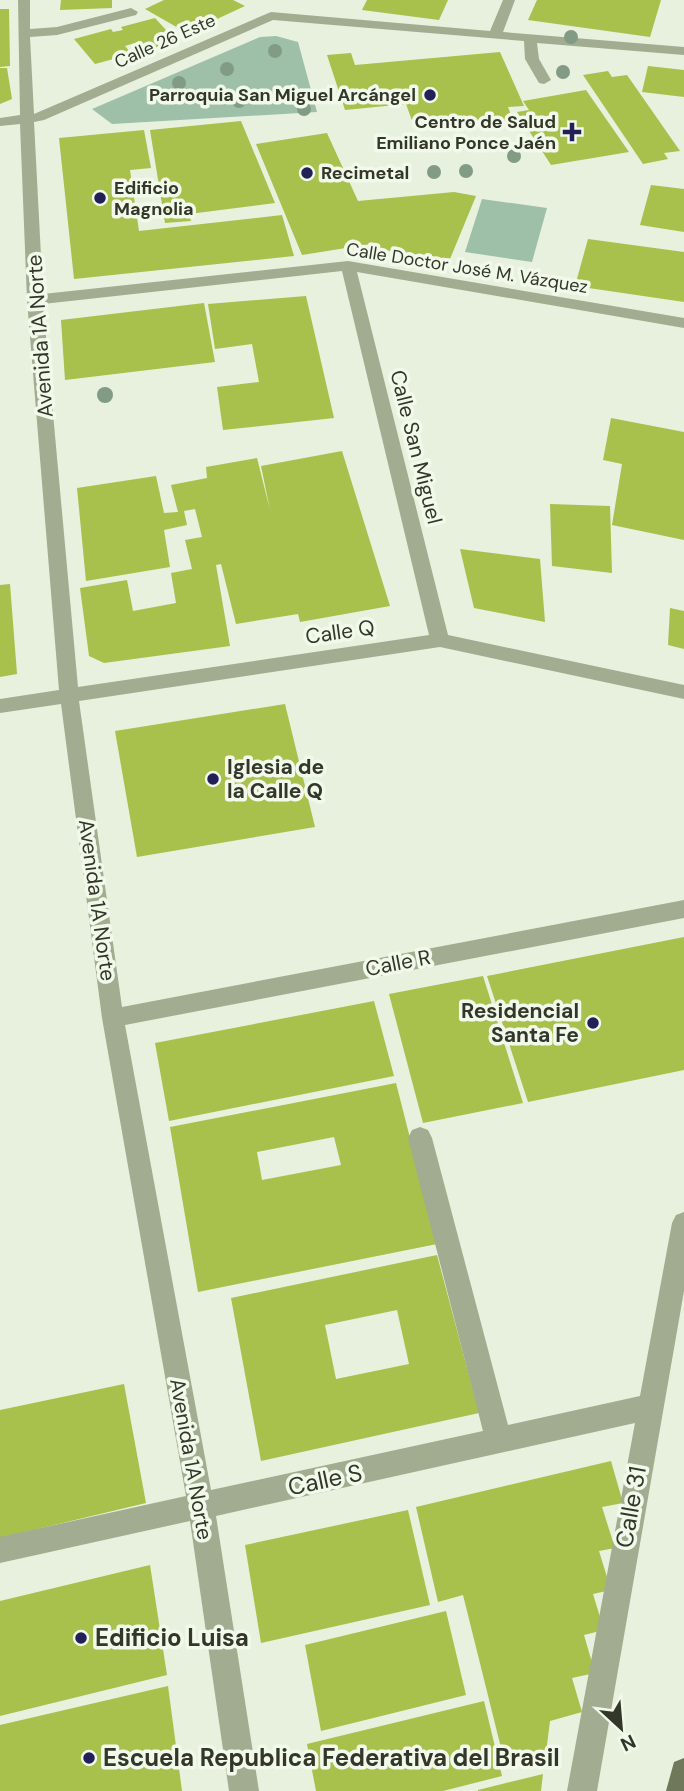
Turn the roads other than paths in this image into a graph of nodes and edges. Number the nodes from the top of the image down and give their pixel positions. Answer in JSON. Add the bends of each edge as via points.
{"nodes":[{"id":1,"x":24,"y":0,"type":"edge"},
{"id":2,"x":266,"y":0,"type":"edge"},
{"id":3,"x":509,"y":0,"type":"edge"},
{"id":4,"x":131,"y":12,"type":"dead end"},
{"id":5,"x":271,"y":16,"type":"junction"},
{"id":6,"x":23,"y":33,"type":"junction"},
{"id":7,"x":495,"y":34,"type":"junction"},
{"id":8,"x":530,"y":37,"type":"junction"},
{"id":9,"x":684,"y":51,"type":"edge"},
{"id":10,"x":544,"y":80,"type":"dead end"},
{"id":11,"x":27,"y":118,"type":"junction"},
{"id":12,"x":0,"y":122,"type":"edge"},
{"id":13,"x":348,"y":266,"type":"junction"},
{"id":14,"x":35,"y":300,"type":"junction"},
{"id":15,"x":684,"y":323,"type":"edge"},
{"id":16,"x":440,"y":640,"type":"junction"},
{"id":17,"x":684,"y":692,"type":"edge"},
{"id":18,"x":69,"y":695,"type":"junction"},
{"id":19,"x":0,"y":706,"type":"edge"},
{"id":20,"x":684,"y":909,"type":"edge"},
{"id":21,"x":113,"y":1018,"type":"junction"},
{"id":22,"x":420,"y":1138,"type":"dead end"},
{"id":23,"x":684,"y":1223,"type":"edge"},
{"id":24,"x":649,"y":1407,"type":"junction"},
{"id":25,"x":499,"y":1441,"type":"junction"},
{"id":26,"x":201,"y":1507,"type":"junction"},
{"id":27,"x":0,"y":1550,"type":"edge"},
{"id":28,"x":684,"y":1772,"type":"edge"},
{"id":29,"x":244,"y":1791,"type":"edge"},
{"id":30,"x":582,"y":1791,"type":"edge"},
{"id":31,"x":681,"y":1791,"type":"edge"}],
"edges":[{"from":1,"to":6,"type":"street","name":"Avenida 1A Norte"},
{"from":2,"to":5,"type":"street"},
{"from":3,"to":7,"type":"street"},
{"from":4,"to":6,"type":"street","via":[[57,31]]},
{"from":5,"to":7,"type":"street","name":"Calle 26 Este"},
{"from":5,"to":11,"type":"street","name":"Calle 26 Este","via":[[39,117]]},
{"from":6,"to":11,"type":"street","name":"Avenida 1A Norte"},
{"from":7,"to":8,"type":"street","name":"Calle 26 Este"},
{"from":8,"to":9,"type":"street","name":"Calle 26 Este"},
{"from":8,"to":10,"type":"street","via":[[532,59]]},
{"from":11,"to":12,"type":"street","name":"Calle 26 Este"},
{"from":11,"to":14,"type":"street","name":"Avenida 1A Norte"},
{"from":13,"to":14,"type":"street","name":"Calle Doctor José M. Vázquez"},
{"from":13,"to":15,"type":"street","name":"Calle Doctor José M. Vázquez"},
{"from":13,"to":16,"type":"street","name":"Calle San Miguel"},
{"from":14,"to":18,"type":"street","name":"Avenida 1A Norte"},
{"from":16,"to":17,"type":"street","name":"Calle Q"},
{"from":16,"to":18,"type":"street","name":"Calle Q"},
{"from":18,"to":19,"type":"street","name":"Calle Q"},
{"from":18,"to":21,"type":"street","name":"Avenida 1A Norte"},
{"from":20,"to":21,"type":"street","name":"Calle R"},
{"from":21,"to":26,"type":"street","name":"Avenida 1A Norte"},
{"from":22,"to":25,"type":"street"},
{"from":23,"to":24,"type":"street","name":"Calle 31"},
{"from":24,"to":25,"type":"street","name":"Calle S"},
{"from":24,"to":30,"type":"street","name":"Calle 31"},
{"from":25,"to":26,"type":"street","name":"Calle S"},
{"from":26,"to":27,"type":"street","name":"Calle S"},
{"from":26,"to":29,"type":"street","name":"Avenida 1A Norte"},
{"from":28,"to":31,"type":"main road"}]}
